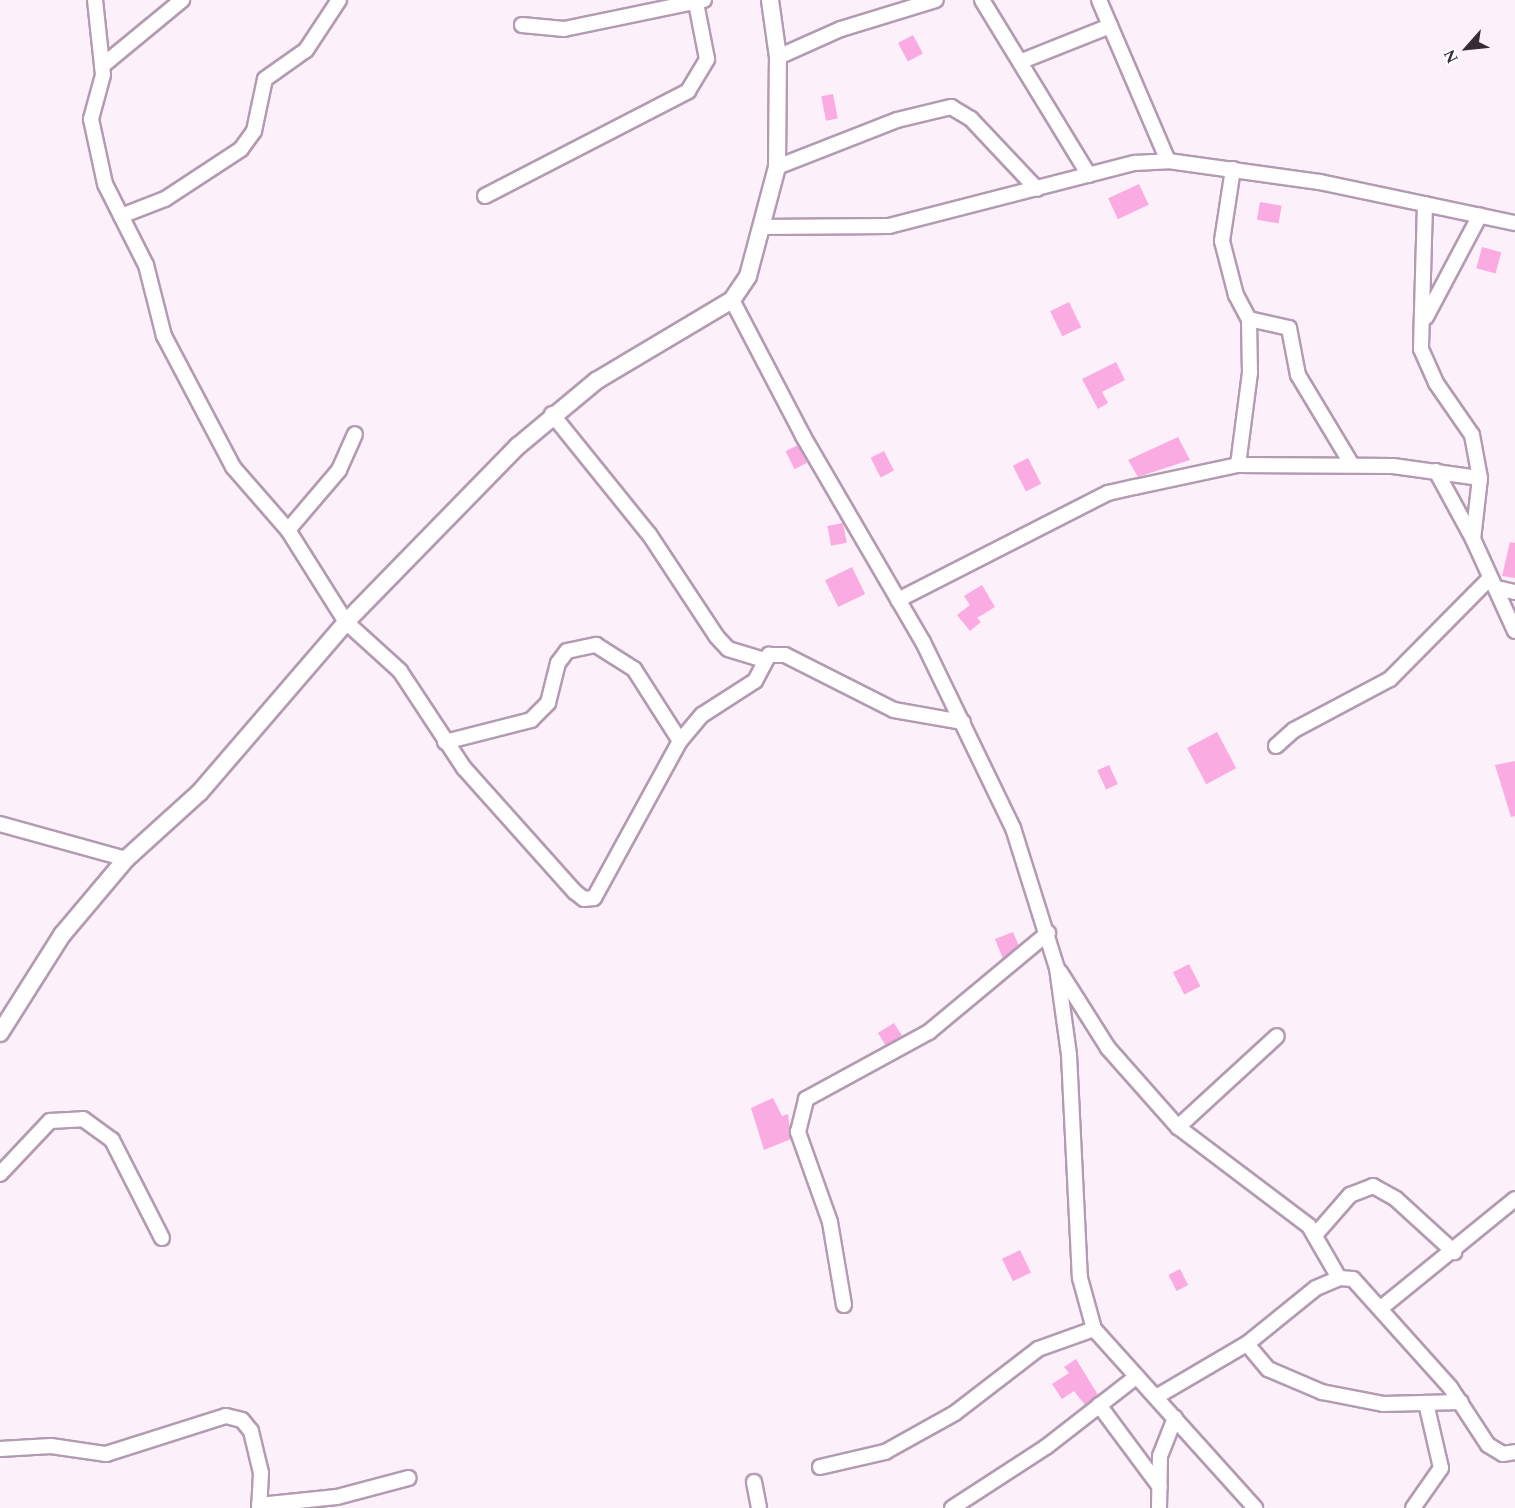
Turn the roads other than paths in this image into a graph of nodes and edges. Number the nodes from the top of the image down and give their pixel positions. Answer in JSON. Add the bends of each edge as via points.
{"nodes":[{"id":1,"x":95,"y":0,"type":"edge"},
{"id":2,"x":182,"y":0,"type":"edge"},
{"id":3,"x":339,"y":0,"type":"edge"},
{"id":4,"x":770,"y":0,"type":"edge"},
{"id":5,"x":936,"y":0,"type":"edge"},
{"id":6,"x":982,"y":0,"type":"edge"},
{"id":7,"x":1099,"y":0,"type":"edge"},
{"id":8,"x":700,"y":1,"type":"edge"},
{"id":9,"x":522,"y":25,"type":"dead end"},
{"id":10,"x":1110,"y":26,"type":"junction"},
{"id":11,"x":778,"y":57,"type":"junction"},
{"id":12,"x":1022,"y":60,"type":"junction"},
{"id":13,"x":102,"y":66,"type":"junction"},
{"id":14,"x":1168,"y":161,"type":"junction"},
{"id":15,"x":777,"y":167,"type":"junction"},
{"id":16,"x":1233,"y":169,"type":"junction"},
{"id":17,"x":1089,"y":175,"type":"junction"},
{"id":18,"x":1037,"y":189,"type":"junction"},
{"id":19,"x":485,"y":196,"type":"dead end"},
{"id":20,"x":1425,"y":204,"type":"junction"},
{"id":21,"x":1480,"y":214,"type":"junction"},
{"id":22,"x":121,"y":216,"type":"junction"},
{"id":23,"x":1515,"y":223,"type":"edge"},
{"id":24,"x":761,"y":227,"type":"junction"},
{"id":25,"x":732,"y":300,"type":"junction"},
{"id":26,"x":1249,"y":319,"type":"junction"},
{"id":27,"x":1424,"y":322,"type":"junction"},
{"id":28,"x":552,"y":414,"type":"junction"},
{"id":29,"x":355,"y":434,"type":"dead end"},
{"id":30,"x":1238,"y":465,"type":"junction"},
{"id":31,"x":1352,"y":465,"type":"junction"},
{"id":32,"x":1436,"y":471,"type":"junction"},
{"id":33,"x":1480,"y":478,"type":"junction"},
{"id":34,"x":288,"y":530,"type":"junction"},
{"id":35,"x":1473,"y":539,"type":"junction"},
{"id":36,"x":1493,"y":583,"type":"junction"},
{"id":37,"x":1515,"y":592,"type":"edge"},
{"id":38,"x":898,"y":600,"type":"junction"},
{"id":39,"x":346,"y":622,"type":"junction"},
{"id":40,"x":1515,"y":631,"type":"edge"},
{"id":41,"x":763,"y":660,"type":"junction"},
{"id":42,"x":963,"y":722,"type":"junction"},
{"id":43,"x":680,"y":741,"type":"junction"},
{"id":44,"x":445,"y":742,"type":"junction"},
{"id":45,"x":1276,"y":746,"type":"dead end"},
{"id":46,"x":0,"y":824,"type":"edge"},
{"id":47,"x":126,"y":859,"type":"junction"},
{"id":48,"x":1048,"y":933,"type":"junction"},
{"id":49,"x":1057,"y":968,"type":"junction"},
{"id":50,"x":0,"y":1033,"type":"edge"},
{"id":51,"x":1277,"y":1036,"type":"dead end"},
{"id":52,"x":1178,"y":1127,"type":"junction"},
{"id":53,"x":0,"y":1174,"type":"edge"},
{"id":54,"x":1515,"y":1199,"type":"edge"},
{"id":55,"x":1316,"y":1234,"type":"junction"},
{"id":56,"x":162,"y":1238,"type":"dead end"},
{"id":57,"x":1454,"y":1252,"type":"junction"},
{"id":58,"x":1339,"y":1278,"type":"junction"},
{"id":59,"x":844,"y":1305,"type":"dead end"},
{"id":60,"x":1382,"y":1308,"type":"junction"},
{"id":61,"x":1094,"y":1329,"type":"junction"},
{"id":62,"x":1247,"y":1344,"type":"junction"},
{"id":63,"x":1136,"y":1377,"type":"junction"},
{"id":64,"x":1156,"y":1397,"type":"junction"},
{"id":65,"x":1426,"y":1402,"type":"junction"},
{"id":66,"x":1461,"y":1402,"type":"junction"},
{"id":67,"x":1099,"y":1406,"type":"junction"},
{"id":68,"x":1175,"y":1418,"type":"junction"},
{"id":69,"x":0,"y":1449,"type":"edge"},
{"id":70,"x":1515,"y":1452,"type":"edge"},
{"id":71,"x":820,"y":1467,"type":"dead end"},
{"id":72,"x":409,"y":1478,"type":"dead end"},
{"id":73,"x":754,"y":1482,"type":"dead end"},
{"id":74,"x":1160,"y":1487,"type":"junction"},
{"id":75,"x":259,"y":1507,"type":"edge"},
{"id":76,"x":954,"y":1507,"type":"edge"},
{"id":77,"x":759,"y":1508,"type":"edge"},
{"id":78,"x":1159,"y":1508,"type":"edge"},
{"id":79,"x":1255,"y":1508,"type":"edge"},
{"id":80,"x":1413,"y":1508,"type":"edge"}],
"edges":[{"from":1,"to":13,"type":"street"},
{"from":2,"to":13,"type":"street"},
{"from":3,"to":22,"type":"street","via":[[306,50],[265,79],[254,131],[241,149],[165,199]]},
{"from":4,"to":11,"type":"street"},
{"from":5,"to":11,"type":"street","via":[[841,29]]},
{"from":6,"to":12,"type":"street"},
{"from":7,"to":10,"type":"street"},
{"from":8,"to":9,"type":"street","via":[[564,29]]},
{"from":8,"to":19,"type":"street","via":[[707,59],[688,91]]},
{"from":10,"to":12,"type":"street"},
{"from":10,"to":14,"type":"street"},
{"from":11,"to":15,"type":"street"},
{"from":12,"to":17,"type":"street"},
{"from":13,"to":22,"type":"street","via":[[91,119],[105,184]]},
{"from":14,"to":16,"type":"street"},
{"from":14,"to":17,"type":"street"},
{"from":15,"to":18,"type":"street","via":[[897,120],[951,107],[970,119]]},
{"from":15,"to":24,"type":"street"},
{"from":16,"to":20,"type":"street"},
{"from":16,"to":26,"type":"street","via":[[1222,241],[1236,295]]},
{"from":17,"to":18,"type":"street"},
{"from":18,"to":24,"type":"street","via":[[889,226]]},
{"from":20,"to":21,"type":"street"},
{"from":20,"to":27,"type":"street"},
{"from":21,"to":23,"type":"street"},
{"from":21,"to":27,"type":"street"},
{"from":22,"to":34,"type":"street","via":[[146,265],[164,336],[233,467]]},
{"from":24,"to":25,"type":"street","via":[[748,276]]},
{"from":25,"to":28,"type":"street","via":[[596,381]]},
{"from":25,"to":38,"type":"street"},
{"from":26,"to":30,"type":"street","via":[[1249,392]]},
{"from":26,"to":31,"type":"street","via":[[1289,328],[1298,375]]},
{"from":27,"to":33,"type":"street","via":[[1421,349],[1426,366],[1466,422]]},
{"from":28,"to":39,"type":"street"},
{"from":28,"to":41,"type":"street","via":[[649,534],[717,637],[728,649]]},
{"from":29,"to":34,"type":"street","via":[[339,470]]},
{"from":30,"to":31,"type":"street"},
{"from":30,"to":38,"type":"street","via":[[1108,493]]},
{"from":31,"to":32,"type":"street"},
{"from":32,"to":33,"type":"street"},
{"from":32,"to":35,"type":"street"},
{"from":33,"to":35,"type":"street"},
{"from":34,"to":39,"type":"street"},
{"from":35,"to":36,"type":"street"},
{"from":36,"to":37,"type":"street"},
{"from":36,"to":40,"type":"street"},
{"from":36,"to":45,"type":"street","via":[[1390,679],[1294,730]]},
{"from":38,"to":42,"type":"street"},
{"from":39,"to":44,"type":"street","via":[[399,671]]},
{"from":39,"to":47,"type":"street","via":[[200,792]]},
{"from":41,"to":42,"type":"street","via":[[785,655],[894,710]]},
{"from":41,"to":43,"type":"street","via":[[755,681],[702,715]]},
{"from":42,"to":48,"type":"street","via":[[1013,828]]},
{"from":43,"to":44,"type":"street","via":[[634,669],[596,645],[567,651],[558,663],[548,703],[531,720]]},
{"from":43,"to":44,"type":"street","via":[[589,900],[559,876]]},
{"from":46,"to":47,"type":"street"},
{"from":47,"to":50,"type":"street","via":[[62,935]]},
{"from":48,"to":49,"type":"street"},
{"from":48,"to":59,"type":"street","via":[[929,1032],[806,1099],[798,1132],[830,1222]]},
{"from":49,"to":52,"type":"street","via":[[1108,1048]]},
{"from":49,"to":61,"type":"street","via":[[1069,1054],[1080,1278]]},
{"from":51,"to":52,"type":"street"},
{"from":52,"to":55,"type":"street","via":[[1284,1204]]},
{"from":53,"to":56,"type":"street","via":[[50,1121],[83,1119],[112,1140]]},
{"from":54,"to":57,"type":"street"},
{"from":55,"to":57,"type":"street","via":[[1350,1195],[1373,1186],[1396,1198]]},
{"from":55,"to":58,"type":"street"},
{"from":57,"to":60,"type":"street"},
{"from":58,"to":60,"type":"street","via":[[1353,1279]]},
{"from":58,"to":62,"type":"street","via":[[1316,1288]]},
{"from":60,"to":66,"type":"street"},
{"from":61,"to":63,"type":"street"},
{"from":61,"to":71,"type":"street","via":[[1038,1349],[955,1413],[885,1452]]},
{"from":62,"to":64,"type":"street"},
{"from":62,"to":65,"type":"street","via":[[1268,1369],[1322,1392],[1365,1403]]},
{"from":63,"to":64,"type":"street"},
{"from":63,"to":67,"type":"street"},
{"from":64,"to":68,"type":"street"},
{"from":65,"to":66,"type":"street"},
{"from":65,"to":80,"type":"street","via":[[1441,1468]]},
{"from":66,"to":70,"type":"street","via":[[1488,1445],[1503,1454]]},
{"from":67,"to":74,"type":"street"},
{"from":67,"to":76,"type":"street"},
{"from":68,"to":74,"type":"street","via":[[1160,1456]]},
{"from":68,"to":79,"type":"street"},
{"from":69,"to":75,"type":"street","via":[[51,1446],[106,1454],[226,1416],[242,1420],[251,1431],[261,1473]]},
{"from":72,"to":75,"type":"street","via":[[337,1497]]},
{"from":73,"to":77,"type":"street"},
{"from":74,"to":78,"type":"street"}]}
